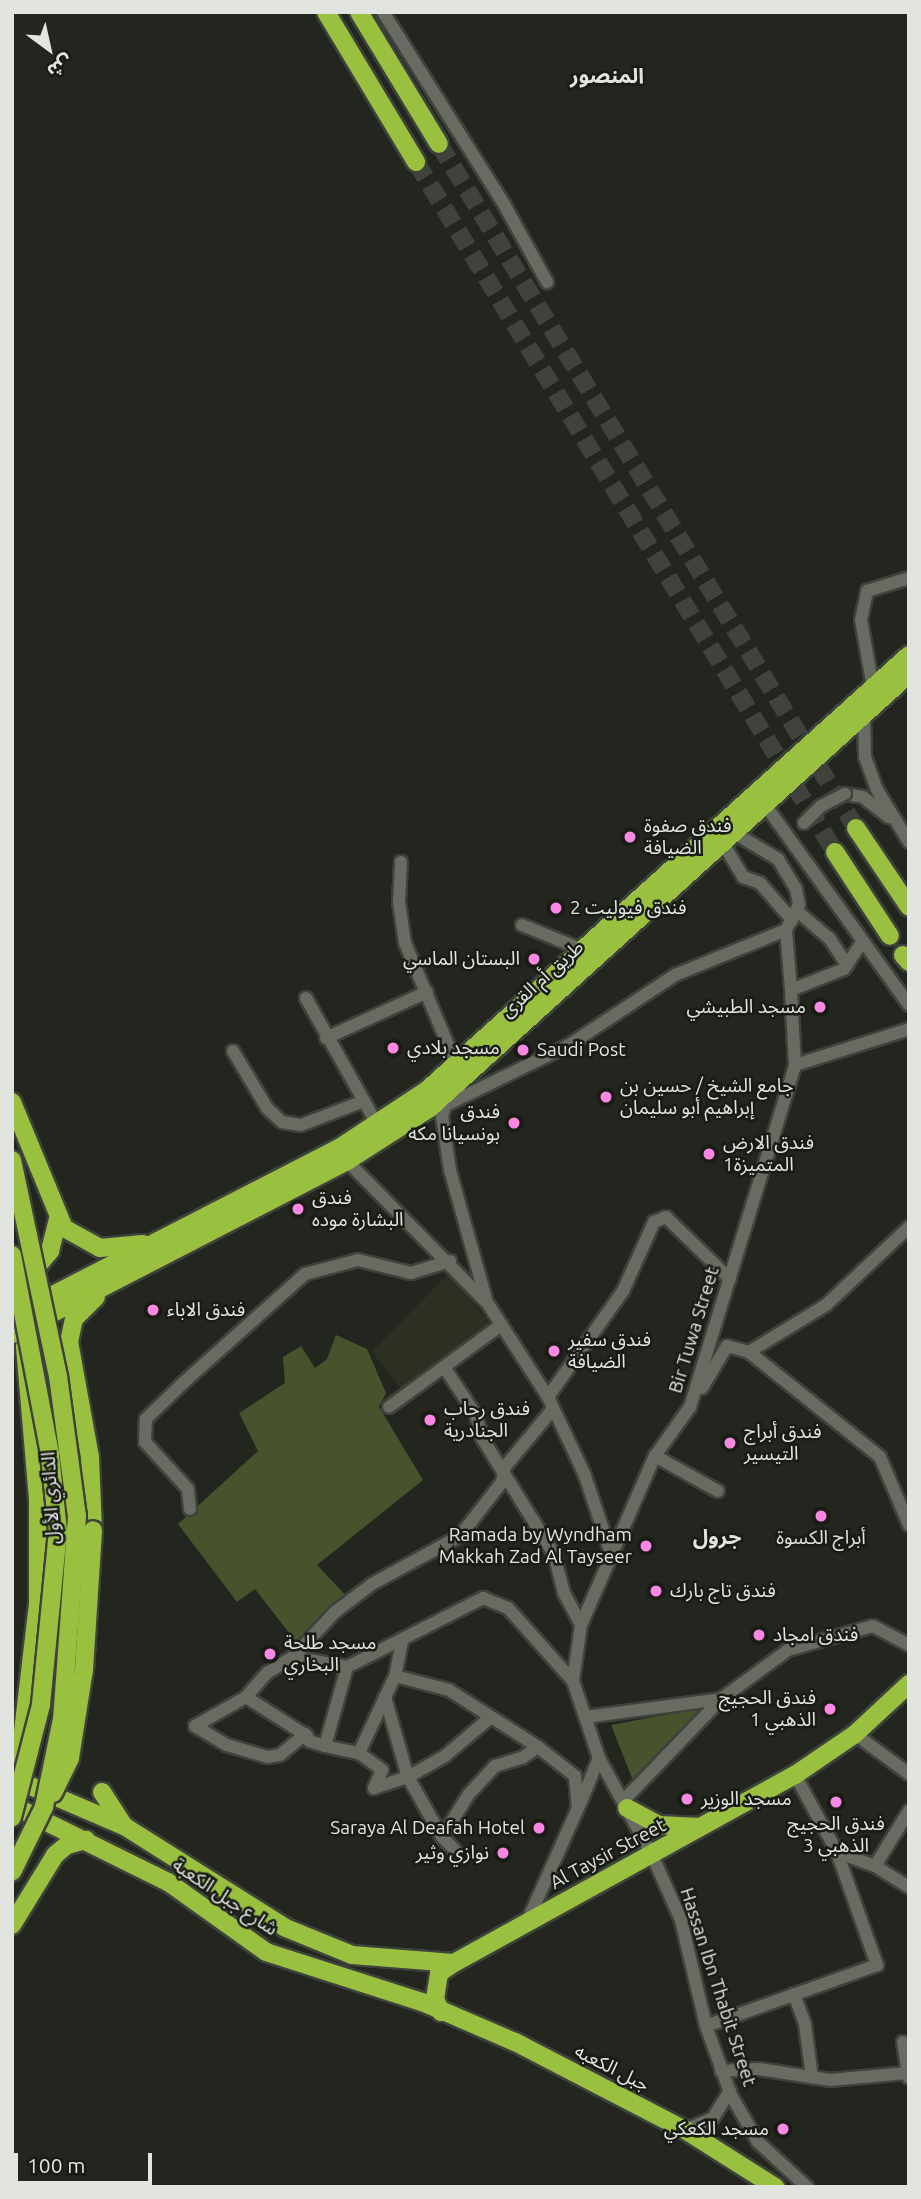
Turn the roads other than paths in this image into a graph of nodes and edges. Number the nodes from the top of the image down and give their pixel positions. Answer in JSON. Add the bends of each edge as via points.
{"nodes":[{"id":1,"x":326,"y":12,"type":"edge"},
{"id":2,"x":359,"y":12,"type":"edge"},
{"id":3,"x":383,"y":12,"type":"edge"},
{"id":4,"x":439,"y":144,"type":"tunnel mouth"},
{"id":5,"x":416,"y":162,"type":"tunnel mouth"},
{"id":6,"x":547,"y":282,"type":"dead end"},
{"id":7,"x":909,"y":578,"type":"edge"},
{"id":8,"x":909,"y":655,"type":"edge"},
{"id":9,"x":909,"y":674,"type":"edge"},
{"id":10,"x":873,"y":688,"type":"junction"},
{"id":11,"x":864,"y":715,"type":"junction"},
{"id":12,"x":766,"y":806,"type":"junction"},
{"id":13,"x":895,"y":821,"type":"junction"},
{"id":14,"x":856,"y":828,"type":"tunnel mouth"},
{"id":15,"x":730,"y":840,"type":"junction"},
{"id":16,"x":909,"y":842,"type":"edge"},
{"id":17,"x":835,"y":852,"type":"tunnel mouth"},
{"id":18,"x":807,"y":859,"type":"junction"},
{"id":19,"x":401,"y":862,"type":"dead end"},
{"id":20,"x":909,"y":907,"type":"edge"},
{"id":21,"x":791,"y":920,"type":"junction"},
{"id":22,"x":522,"y":925,"type":"dead end"},
{"id":23,"x":890,"y":936,"type":"dead end"},
{"id":24,"x":862,"y":942,"type":"junction"},
{"id":25,"x":583,"y":950,"type":"junction"},
{"id":26,"x":847,"y":965,"type":"junction"},
{"id":27,"x":791,"y":990,"type":"junction"},
{"id":28,"x":427,"y":992,"type":"junction"},
{"id":29,"x":306,"y":998,"type":"dead end"},
{"id":30,"x":909,"y":1005,"type":"edge"},
{"id":31,"x":909,"y":1028,"type":"edge"},
{"id":32,"x":326,"y":1038,"type":"junction"},
{"id":33,"x":233,"y":1051,"type":"dead end"},
{"id":34,"x":456,"y":1065,"type":"junction"},
{"id":35,"x":795,"y":1066,"type":"junction"},
{"id":36,"x":447,"y":1098,"type":"junction"},
{"id":37,"x":363,"y":1101,"type":"junction"},
{"id":38,"x":12,"y":1102,"type":"edge"},
{"id":39,"x":377,"y":1124,"type":"junction"},
{"id":40,"x":12,"y":1160,"type":"edge"},
{"id":41,"x":347,"y":1161,"type":"junction"},
{"id":42,"x":58,"y":1220,"type":"junction"},
{"id":43,"x":909,"y":1227,"type":"edge"},
{"id":44,"x":162,"y":1246,"type":"junction"},
{"id":45,"x":12,"y":1255,"type":"edge"},
{"id":46,"x":450,"y":1261,"type":"junction"},
{"id":47,"x":12,"y":1268,"type":"edge"},
{"id":48,"x":730,"y":1279,"type":"junction"},
{"id":49,"x":488,"y":1304,"type":"junction"},
{"id":50,"x":12,"y":1316,"type":"edge"},
{"id":51,"x":502,"y":1325,"type":"junction"},
{"id":52,"x":19,"y":1334,"type":"edge"},
{"id":53,"x":749,"y":1352,"type":"junction"},
{"id":54,"x":444,"y":1367,"type":"junction"},
{"id":55,"x":550,"y":1403,"type":"junction"},
{"id":56,"x":389,"y":1407,"type":"dead end"},
{"id":57,"x":690,"y":1407,"type":"junction"},
{"id":58,"x":655,"y":1456,"type":"junction"},
{"id":59,"x":504,"y":1468,"type":"junction"},
{"id":60,"x":718,"y":1491,"type":"dead end"},
{"id":61,"x":190,"y":1509,"type":"dead end"},
{"id":62,"x":909,"y":1525,"type":"edge"},
{"id":63,"x":612,"y":1556,"type":"junction"},
{"id":64,"x":580,"y":1625,"type":"junction"},
{"id":65,"x":402,"y":1641,"type":"junction"},
{"id":66,"x":909,"y":1644,"type":"edge"},
{"id":67,"x":293,"y":1657,"type":"junction"},
{"id":68,"x":347,"y":1667,"type":"junction"},
{"id":69,"x":395,"y":1676,"type":"junction"},
{"id":70,"x":573,"y":1681,"type":"junction"},
{"id":71,"x":909,"y":1684,"type":"edge"},
{"id":72,"x":246,"y":1697,"type":"junction"},
{"id":73,"x":385,"y":1697,"type":"junction"},
{"id":74,"x":721,"y":1699,"type":"junction"},
{"id":75,"x":491,"y":1717,"type":"junction"},
{"id":76,"x":585,"y":1717,"type":"junction"},
{"id":77,"x":304,"y":1734,"type":"junction"},
{"id":78,"x":855,"y":1734,"type":"junction"},
{"id":79,"x":325,"y":1746,"type":"junction"},
{"id":80,"x":538,"y":1747,"type":"junction"},
{"id":81,"x":359,"y":1753,"type":"junction"},
{"id":82,"x":599,"y":1758,"type":"junction"},
{"id":83,"x":12,"y":1764,"type":"edge"},
{"id":84,"x":909,"y":1774,"type":"edge"},
{"id":85,"x":795,"y":1775,"type":"junction"},
{"id":86,"x":408,"y":1777,"type":"junction"},
{"id":87,"x":12,"y":1778,"type":"edge"},
{"id":88,"x":102,"y":1792,"type":"dead end"},
{"id":89,"x":12,"y":1805,"type":"edge"},
{"id":90,"x":625,"y":1805,"type":"junction"},
{"id":91,"x":44,"y":1807,"type":"junction"},
{"id":92,"x":578,"y":1808,"type":"junction"},
{"id":93,"x":909,"y":1811,"type":"edge"},
{"id":94,"x":12,"y":1817,"type":"edge"},
{"id":95,"x":124,"y":1826,"type":"junction"},
{"id":96,"x":700,"y":1827,"type":"junction"},
{"id":97,"x":442,"y":1837,"type":"junction"},
{"id":98,"x":86,"y":1840,"type":"junction"},
{"id":99,"x":456,"y":1850,"type":"dead end"},
{"id":100,"x":837,"y":1852,"type":"junction"},
{"id":101,"x":653,"y":1857,"type":"junction"},
{"id":102,"x":875,"y":1866,"type":"junction"},
{"id":103,"x":12,"y":1872,"type":"edge"},
{"id":104,"x":909,"y":1886,"type":"edge"},
{"id":105,"x":528,"y":1920,"type":"junction"},
{"id":106,"x":12,"y":1926,"type":"edge"},
{"id":107,"x":418,"y":1962,"type":"joint"},
{"id":108,"x":454,"y":1962,"type":"junction"},
{"id":109,"x":794,"y":1994,"type":"junction"},
{"id":110,"x":422,"y":2002,"type":"joint"},
{"id":111,"x":441,"y":2012,"type":"junction"},
{"id":112,"x":706,"y":2026,"type":"junction"},
{"id":113,"x":903,"y":2042,"type":"dead end"},
{"id":114,"x":721,"y":2071,"type":"junction"},
{"id":115,"x":908,"y":2075,"type":"edge"},
{"id":116,"x":812,"y":2078,"type":"junction"},
{"id":117,"x":730,"y":2091,"type":"junction"},
{"id":118,"x":685,"y":2130,"type":"junction"},
{"id":119,"x":775,"y":2187,"type":"edge"},
{"id":120,"x":807,"y":2187,"type":"edge"}],
"edges":[{"from":1,"to":5,"type":"highway"},
{"from":2,"to":4,"type":"highway"},
{"from":3,"to":6,"type":"street","via":[[505,205]]},
{"from":7,"to":10,"type":"street","via":[[867,591],[861,620]]},
{"from":8,"to":10,"type":"highway","name":"طريق أم القرى"},
{"from":9,"to":11,"type":"highway","name":"طريق أم القرى"},
{"from":10,"to":25,"type":"highway","name":"طريق أم القرى"},
{"from":11,"to":12,"type":"highway","name":"طريق أم القرى"},
{"from":11,"to":13,"type":"street","via":[[865,757]]},
{"from":12,"to":15,"type":"highway","name":"طريق أم القرى"},
{"from":12,"to":18,"type":"street"},
{"from":13,"to":16,"type":"street"},
{"from":13,"to":18,"type":"street","bridge":true,"via":[[863,797],[845,794],[821,806],[804,823],[800,836]]},
{"from":14,"to":20,"type":"highway"},
{"from":15,"to":21,"type":"street","via":[[743,877],[760,883]]},
{"from":15,"to":21,"type":"street","name":"Bir Tuwa Street","via":[[778,859],[796,889]]},
{"from":15,"to":36,"type":"highway","name":"طريق أم القرى"},
{"from":17,"to":23,"type":"highway"},
{"from":18,"to":24,"type":"street"},
{"from":19,"to":28,"type":"street","via":[[399,902],[405,943]]},
{"from":21,"to":26,"type":"street","via":[[830,939]]},
{"from":21,"to":27,"type":"street","name":"Bir Tuwa Street"},
{"from":21,"to":36,"type":"street","via":[[675,975],[569,1045]]},
{"from":22,"to":25,"type":"street"},
{"from":24,"to":26,"type":"street"},
{"from":24,"to":30,"type":"street"},
{"from":25,"to":34,"type":"highway","name":"طريق أم القرى"},
{"from":26,"to":27,"type":"street"},
{"from":27,"to":35,"type":"street","name":"Bir Tuwa Street"},
{"from":28,"to":32,"type":"street"},
{"from":28,"to":34,"type":"street"},
{"from":29,"to":32,"type":"street"},
{"from":31,"to":35,"type":"street"},
{"from":32,"to":37,"type":"street"},
{"from":33,"to":37,"type":"street","via":[[267,1108],[282,1122],[302,1125]]},
{"from":34,"to":36,"type":"highway"},
{"from":34,"to":39,"type":"highway","name":"طريق أم القرى"},
{"from":35,"to":48,"type":"street","name":"Bir Tuwa Street"},
{"from":36,"to":41,"type":"highway","name":"طريق أم القرى"},
{"from":36,"to":49,"type":"street","via":[[442,1116],[450,1170]]},
{"from":37,"to":39,"type":"street"},
{"from":38,"to":42,"type":"highway"},
{"from":39,"to":44,"type":"highway","name":"طريق أم القرى"},
{"from":40,"to":91,"type":"highway","name":"الدائري الأول","bridge":true,"via":[[58,1376],[77,1516],[62,1719]]},
{"from":41,"to":44,"type":"highway","name":"طريق أم القرى"},
{"from":41,"to":46,"type":"street"},
{"from":42,"to":44,"type":"highway","via":[[84,1243],[100,1248]]},
{"from":42,"to":47,"type":"highway","via":[[50,1251],[40,1263],[25,1270]]},
{"from":43,"to":53,"type":"street","via":[[826,1305]]},
{"from":44,"to":50,"type":"highway","name":"طريق أم القرى"},
{"from":44,"to":52,"type":"highway","name":"طريق أم القرى"},
{"from":44,"to":91,"type":"highway","bridge":true,"via":[[94,1298],[75,1319],[68,1342],[90,1457],[93,1530],[84,1670],[70,1758]]},
{"from":45,"to":52,"type":"highway","name":"الدائري الأول","bridge":true},
{"from":46,"to":49,"type":"street"},
{"from":46,"to":61,"type":"street","via":[[411,1273],[358,1260],[306,1274],[183,1383],[146,1419],[145,1442],[188,1489]]},
{"from":48,"to":55,"type":"street","via":[[666,1217],[654,1222],[623,1291]]},
{"from":48,"to":57,"type":"street","name":"Bir Tuwa Street"},
{"from":49,"to":51,"type":"street"},
{"from":51,"to":54,"type":"street"},
{"from":51,"to":55,"type":"street"},
{"from":52,"to":83,"type":"highway","via":[[38,1499],[38,1603],[22,1740]]},
{"from":52,"to":94,"type":"highway","name":"الدائري الأول","bridge":true,"via":[[50,1455],[58,1531],[41,1705]]},
{"from":53,"to":57,"type":"street","via":[[727,1346]]},
{"from":53,"to":62,"type":"street","via":[[880,1457]]},
{"from":54,"to":56,"type":"street"},
{"from":54,"to":59,"type":"street"},
{"from":55,"to":59,"type":"street"},
{"from":55,"to":63,"type":"street","via":[[584,1473]]},
{"from":57,"to":58,"type":"street","name":"Bir Tuwa Street"},
{"from":58,"to":60,"type":"street"},
{"from":58,"to":63,"type":"street","name":"Bir Tuwa Street"},
{"from":59,"to":64,"type":"street","via":[[554,1554],[564,1593]]},
{"from":59,"to":67,"type":"street","via":[[502,1482],[460,1535],[372,1584],[335,1612]]},
{"from":63,"to":64,"type":"street","name":"Bir Tuwa Street"},
{"from":64,"to":70,"type":"street","name":"Bir Tuwa Street"},
{"from":65,"to":68,"type":"street"},
{"from":65,"to":69,"type":"street"},
{"from":65,"to":70,"type":"street","via":[[484,1598],[508,1608]]},
{"from":66,"to":74,"type":"street","via":[[873,1626],[788,1650]]},
{"from":67,"to":68,"type":"street"},
{"from":67,"to":72,"type":"street","via":[[267,1673]]},
{"from":68,"to":79,"type":"street"},
{"from":69,"to":73,"type":"street"},
{"from":69,"to":75,"type":"street","via":[[449,1690]]},
{"from":70,"to":76,"type":"street","name":"Bir Tuwa Street"},
{"from":71,"to":78,"type":"highway","name":"Al Taysir Street"},
{"from":72,"to":77,"type":"street"},
{"from":72,"to":77,"type":"street","via":[[195,1726],[227,1745],[267,1757],[280,1755]]},
{"from":73,"to":81,"type":"street"},
{"from":73,"to":86,"type":"street"},
{"from":74,"to":76,"type":"street"},
{"from":74,"to":90,"type":"street"},
{"from":75,"to":80,"type":"street"},
{"from":75,"to":86,"type":"street","via":[[445,1756]]},
{"from":76,"to":82,"type":"street","name":"Bir Tuwa Street"},
{"from":77,"to":79,"type":"street","via":[[309,1741]]},
{"from":78,"to":84,"type":"street"},
{"from":78,"to":85,"type":"highway","name":"Al Taysir Street"},
{"from":79,"to":81,"type":"street"},
{"from":80,"to":92,"type":"street","via":[[575,1776]]},
{"from":80,"to":97,"type":"street","via":[[522,1758],[495,1766],[469,1794]]},
{"from":81,"to":86,"type":"street","via":[[382,1770],[374,1788]]},
{"from":82,"to":90,"type":"street","name":"Bir Tuwa Street"},
{"from":82,"to":92,"type":"street"},
{"from":85,"to":96,"type":"highway","name":"Al Taysir Street"},
{"from":85,"to":100,"type":"street"},
{"from":86,"to":97,"type":"street"},
{"from":87,"to":95,"type":"highway","name":"شارع جبل الكعبة"},
{"from":88,"to":95,"type":"highway"},
{"from":89,"to":98,"type":"highway","name":"شارع جبل الكعبة"},
{"from":90,"to":96,"type":"highway","via":[[659,1825]]},
{"from":90,"to":101,"type":"street","name":"Bir Tuwa Street"},
{"from":91,"to":103,"type":"highway","name":"الدائري الأول","bridge":true},
{"from":92,"to":105,"type":"street"},
{"from":93,"to":102,"type":"street"},
{"from":95,"to":107,"type":"highway","name":"شارع جبل الكعبة","via":[[286,1928],[352,1955]]},
{"from":96,"to":101,"type":"highway","name":"Al Taysir Street"},
{"from":97,"to":99,"type":"street"},
{"from":98,"to":106,"type":"highway","via":[[67,1845],[55,1856]]},
{"from":98,"to":110,"type":"highway","name":"شارع جبل الكعبة","via":[[168,1882],[266,1952]]},
{"from":100,"to":102,"type":"street"},
{"from":100,"to":109,"type":"street","via":[[877,1965]]},
{"from":101,"to":105,"type":"highway","name":"Al Taysir Street"},
{"from":101,"to":112,"type":"street","name":"Hassan Ibn Thabit Street","via":[[681,1920]]},
{"from":102,"to":104,"type":"street"},
{"from":105,"to":108,"type":"highway","name":"Al Taysir Street"},
{"from":107,"to":108,"type":"highway","name":"Al Taysir Street"},
{"from":108,"to":111,"type":"highway","via":[[439,1973],[435,1998]]},
{"from":109,"to":112,"type":"street"},
{"from":109,"to":116,"type":"street","via":[[805,2024]]},
{"from":110,"to":111,"type":"highway","name":"جبل الكعبه"},
{"from":111,"to":118,"type":"highway","name":"جبل الكعبه","via":[[515,2042]]},
{"from":112,"to":114,"type":"street","name":"Hassan Ibn Thabit Street"},
{"from":113,"to":115,"type":"street"},
{"from":114,"to":116,"type":"street","via":[[759,2068]]},
{"from":114,"to":117,"type":"street","name":"Hassan Ibn Thabit Street"},
{"from":115,"to":116,"type":"street","via":[[830,2081]]},
{"from":117,"to":118,"type":"street","via":[[713,2118]]},
{"from":117,"to":120,"type":"street","name":"Hassan Ibn Thabit Street","via":[[758,2142]]},
{"from":118,"to":119,"type":"highway","name":"جبل الكعبه"}]}
